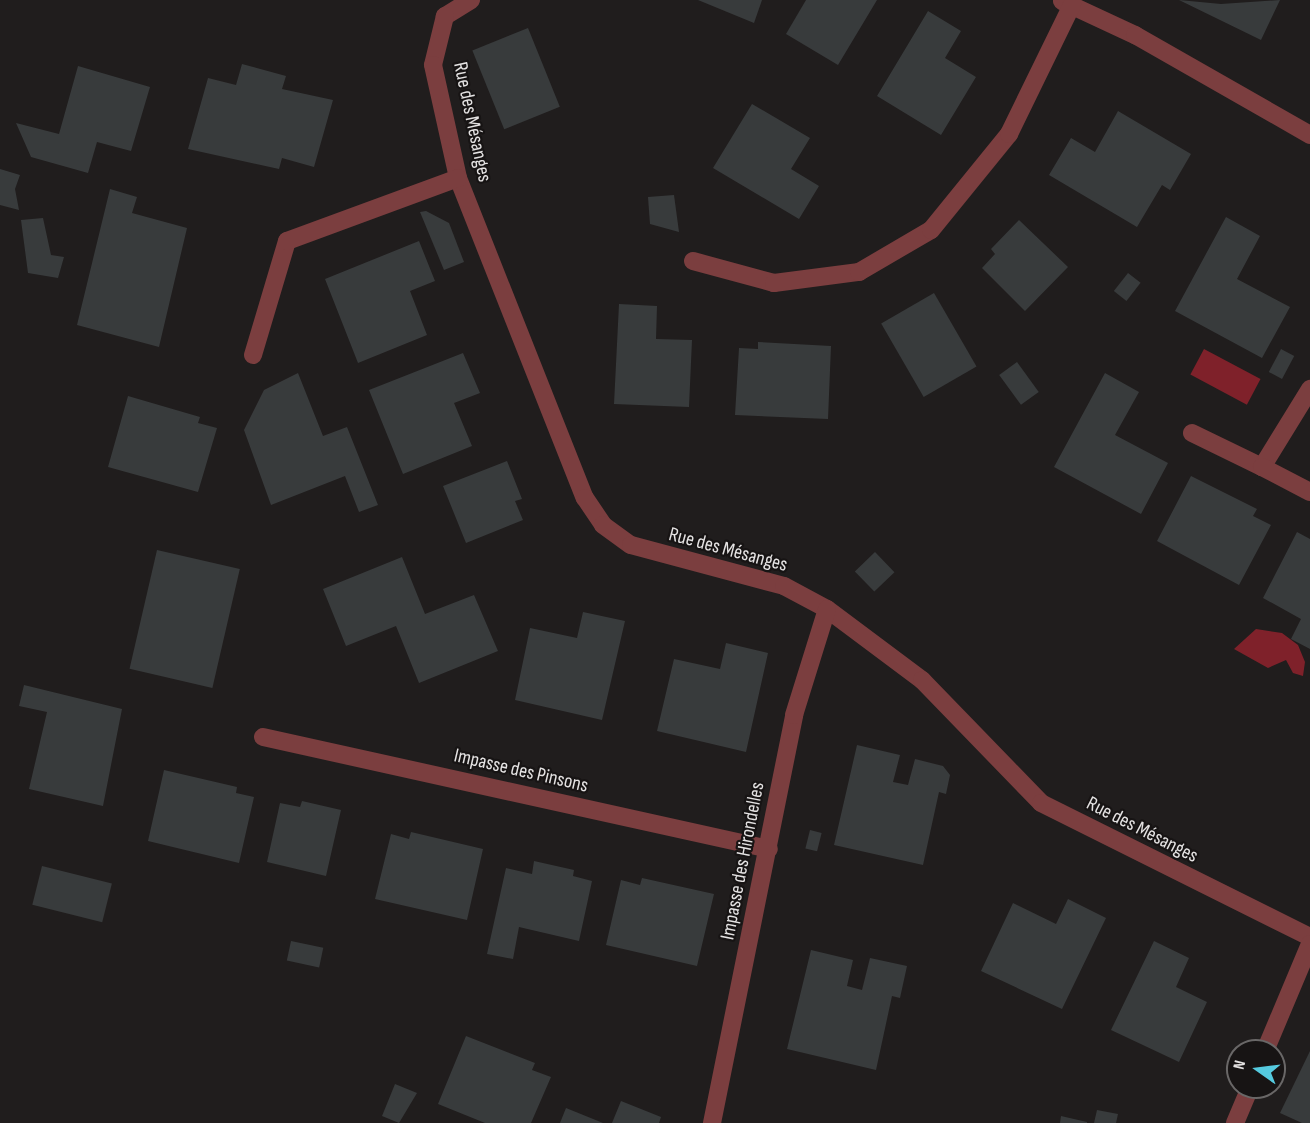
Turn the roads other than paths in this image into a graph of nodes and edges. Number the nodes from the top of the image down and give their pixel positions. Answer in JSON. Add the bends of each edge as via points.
{"nodes":[{"id":1,"x":471,"y":0,"type":"edge"},
{"id":2,"x":1066,"y":3,"type":"edge"},
{"id":3,"x":1310,"y":135,"type":"edge"},
{"id":4,"x":458,"y":178,"type":"junction"},
{"id":5,"x":693,"y":261,"type":"dead end"},
{"id":6,"x":253,"y":355,"type":"dead end"},
{"id":7,"x":1310,"y":389,"type":"edge"},
{"id":8,"x":1192,"y":433,"type":"dead end"},
{"id":9,"x":1262,"y":467,"type":"junction"},
{"id":10,"x":1310,"y":492,"type":"edge"},
{"id":11,"x":827,"y":609,"type":"junction"},
{"id":12,"x":263,"y":736,"type":"dead end"},
{"id":13,"x":769,"y":849,"type":"junction"},
{"id":14,"x":1310,"y":937,"type":"edge"},
{"id":15,"x":1310,"y":944,"type":"edge"},
{"id":16,"x":1270,"y":1039,"type":"edge"},
{"id":17,"x":1245,"y":1099,"type":"edge"},
{"id":18,"x":712,"y":1123,"type":"edge"},
{"id":19,"x":1235,"y":1123,"type":"edge"}],
"edges":[{"from":1,"to":4,"type":"street","name":"Rue des Mésanges","via":[[446,16],[433,65]]},
{"from":2,"to":3,"type":"street"},
{"from":2,"to":5,"type":"street","via":[[1009,134],[932,230],[859,272],[774,283]]},
{"from":4,"to":6,"type":"street","via":[[287,241]]},
{"from":4,"to":11,"type":"street","name":"Rue des Mésanges","via":[[585,498],[603,525],[631,545],[784,586]]},
{"from":7,"to":9,"type":"street"},
{"from":8,"to":9,"type":"street"},
{"from":9,"to":10,"type":"street"},
{"from":11,"to":13,"type":"street","name":"Impasse des Hirondelles","via":[[794,715]]},
{"from":11,"to":14,"type":"street","name":"Rue des Mésanges","via":[[922,680],[1041,802]]},
{"from":12,"to":13,"type":"street","name":"Impasse des Pinsons"},
{"from":13,"to":18,"type":"street","name":"Impasse des Hirondelles"},
{"from":15,"to":16,"type":"street"},
{"from":17,"to":19,"type":"street"}]}
